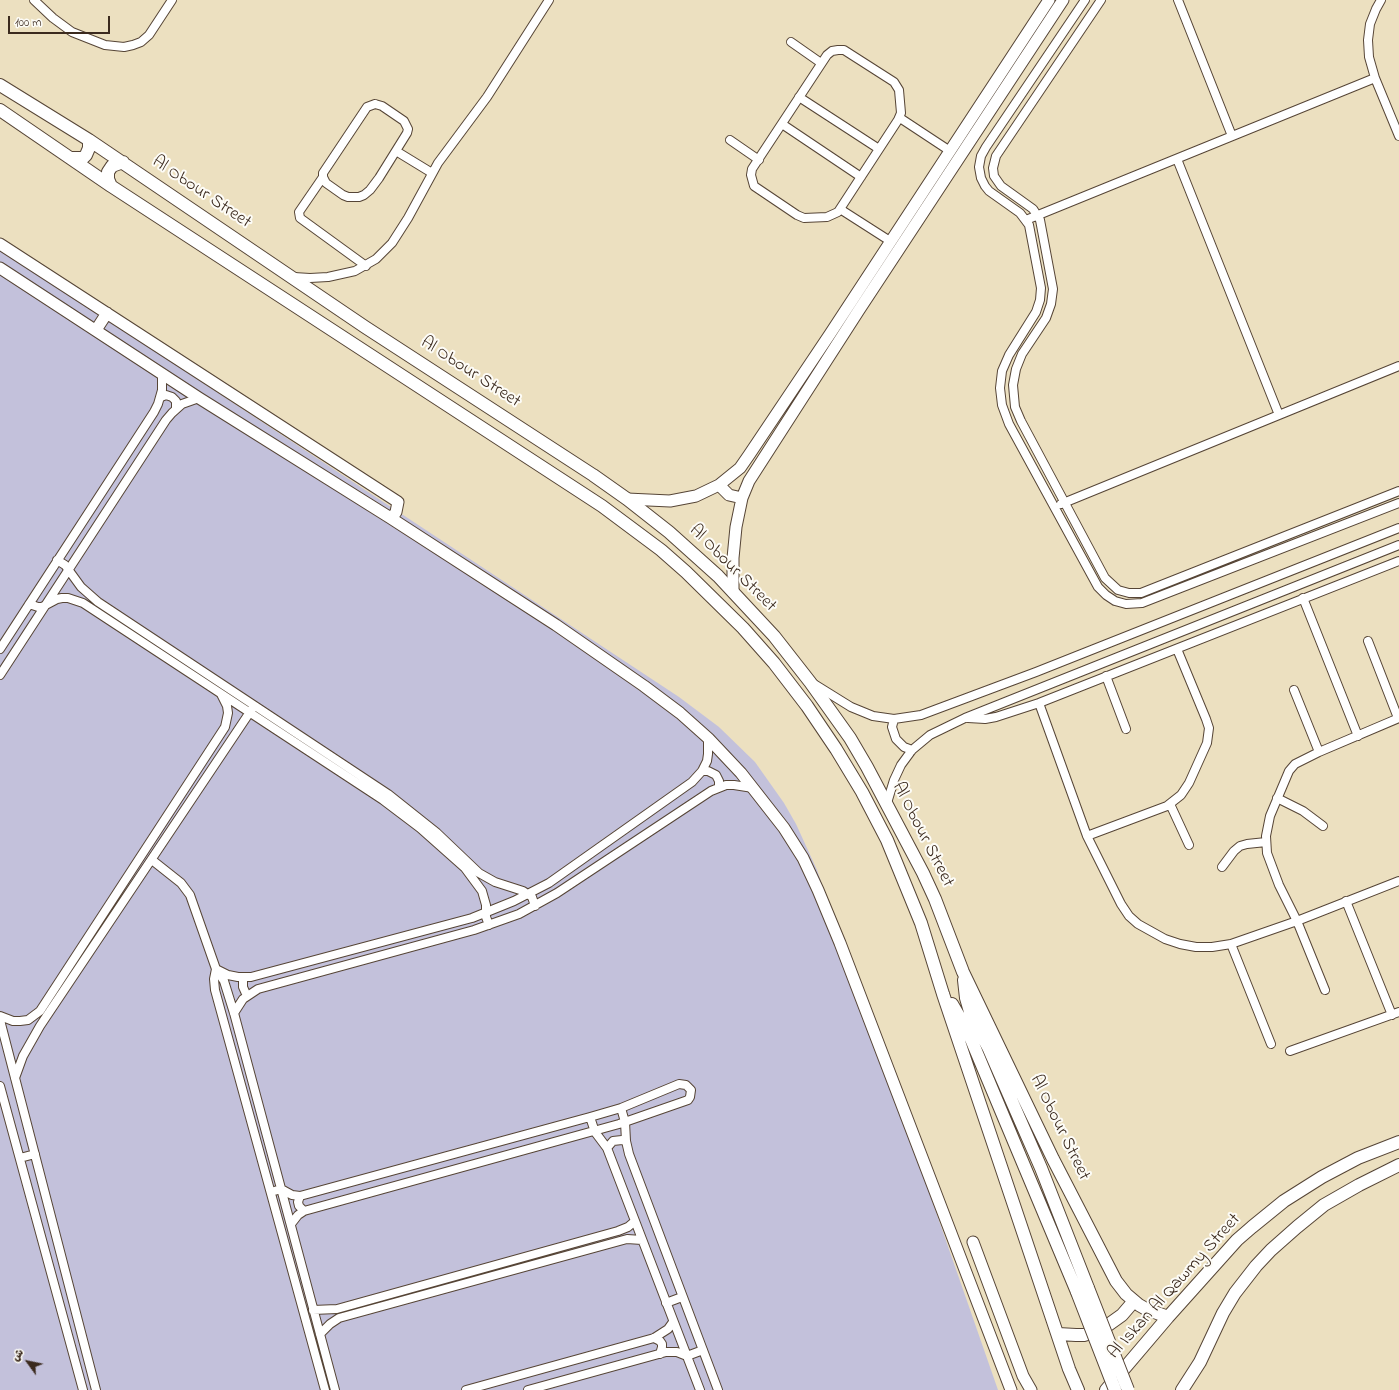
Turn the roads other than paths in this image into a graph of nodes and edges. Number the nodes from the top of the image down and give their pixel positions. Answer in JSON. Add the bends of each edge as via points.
{"nodes":[{"id":1,"x":34,"y":0,"type":"edge"},
{"id":2,"x":172,"y":0,"type":"edge"},
{"id":3,"x":549,"y":0,"type":"edge"},
{"id":4,"x":1049,"y":0,"type":"edge"},
{"id":5,"x":1063,"y":0,"type":"edge"},
{"id":6,"x":1085,"y":0,"type":"edge"},
{"id":7,"x":1102,"y":0,"type":"edge"},
{"id":8,"x":1178,"y":0,"type":"edge"},
{"id":9,"x":1381,"y":0,"type":"edge"},
{"id":10,"x":791,"y":42,"type":"dead end"},
{"id":11,"x":822,"y":63,"type":"junction"},
{"id":12,"x":1376,"y":78,"type":"junction"},
{"id":13,"x":0,"y":86,"type":"edge"},
{"id":14,"x":799,"y":97,"type":"junction"},
{"id":15,"x":0,"y":110,"type":"edge"},
{"id":16,"x":900,"y":118,"type":"junction"},
{"id":17,"x":782,"y":124,"type":"junction"},
{"id":18,"x":1232,"y":136,"type":"junction"},
{"id":19,"x":1399,"y":136,"type":"edge"},
{"id":20,"x":89,"y":140,"type":"junction"},
{"id":21,"x":730,"y":140,"type":"dead end"},
{"id":22,"x":879,"y":149,"type":"junction"},
{"id":23,"x":950,"y":151,"type":"junction"},
{"id":24,"x":396,"y":152,"type":"junction"},
{"id":25,"x":71,"y":158,"type":"junction"},
{"id":26,"x":1177,"y":159,"type":"junction"},
{"id":27,"x":759,"y":160,"type":"junction"},
{"id":28,"x":123,"y":162,"type":"junction"},
{"id":29,"x":432,"y":173,"type":"junction"},
{"id":30,"x":323,"y":176,"type":"junction"},
{"id":31,"x":861,"y":177,"type":"junction"},
{"id":32,"x":111,"y":186,"type":"junction"},
{"id":33,"x":840,"y":208,"type":"junction"},
{"id":34,"x":1038,"y":215,"type":"junction"},
{"id":35,"x":1026,"y":220,"type":"junction"},
{"id":36,"x":890,"y":241,"type":"junction"},
{"id":37,"x":0,"y":244,"type":"edge"},
{"id":38,"x":366,"y":266,"type":"junction"},
{"id":39,"x":0,"y":268,"type":"edge"},
{"id":40,"x":292,"y":277,"type":"junction"},
{"id":41,"x":107,"y":313,"type":"junction"},
{"id":42,"x":96,"y":330,"type":"junction"},
{"id":43,"x":1399,"y":366,"type":"edge"},
{"id":44,"x":162,"y":373,"type":"junction"},
{"id":45,"x":161,"y":397,"type":"junction"},
{"id":46,"x":199,"y":398,"type":"junction"},
{"id":47,"x":176,"y":409,"type":"junction"},
{"id":48,"x":1279,"y":415,"type":"junction"},
{"id":49,"x":719,"y":485,"type":"junction"},
{"id":50,"x":380,"y":491,"type":"junction"},
{"id":51,"x":1399,"y":491,"type":"edge"},
{"id":52,"x":742,"y":498,"type":"junction"},
{"id":53,"x":1382,"y":498,"type":"junction"},
{"id":54,"x":627,"y":499,"type":"junction"},
{"id":55,"x":1065,"y":502,"type":"junction"},
{"id":56,"x":366,"y":503,"type":"junction"},
{"id":57,"x":1399,"y":503,"type":"edge"},
{"id":58,"x":1055,"y":507,"type":"junction"},
{"id":59,"x":1386,"y":508,"type":"junction"},
{"id":60,"x":389,"y":517,"type":"junction"},
{"id":61,"x":1399,"y":528,"type":"edge"},
{"id":62,"x":1399,"y":545,"type":"edge"},
{"id":63,"x":57,"y":560,"type":"junction"},
{"id":64,"x":1399,"y":561,"type":"edge"},
{"id":65,"x":69,"y":569,"type":"junction"},
{"id":66,"x":1177,"y":579,"type":"junction"},
{"id":67,"x":81,"y":587,"type":"junction"},
{"id":68,"x":1181,"y":588,"type":"junction"},
{"id":69,"x":733,"y":592,"type":"junction"},
{"id":70,"x":1303,"y":598,"type":"junction"},
{"id":71,"x":74,"y":599,"type":"junction"},
{"id":72,"x":30,"y":604,"type":"junction"},
{"id":73,"x":46,"y":605,"type":"junction"},
{"id":74,"x":102,"y":610,"type":"junction"},
{"id":75,"x":1368,"y":641,"type":"dead end"},
{"id":76,"x":0,"y":649,"type":"edge"},
{"id":77,"x":1177,"y":649,"type":"junction"},
{"id":78,"x":0,"y":675,"type":"edge"},
{"id":79,"x":1106,"y":676,"type":"junction"},
{"id":80,"x":810,"y":682,"type":"junction"},
{"id":81,"x":1294,"y":690,"type":"dead end"},
{"id":82,"x":220,"y":693,"type":"junction"},
{"id":83,"x":1039,"y":703,"type":"junction"},
{"id":84,"x":252,"y":709,"type":"junction"},
{"id":85,"x":966,"y":718,"type":"junction"},
{"id":86,"x":1398,"y":718,"type":"edge"},
{"id":87,"x":894,"y":719,"type":"junction"},
{"id":88,"x":1126,"y":729,"type":"dead end"},
{"id":89,"x":1358,"y":736,"type":"junction"},
{"id":90,"x":708,"y":738,"type":"junction"},
{"id":91,"x":912,"y":750,"type":"junction"},
{"id":92,"x":1319,"y":752,"type":"junction"},
{"id":93,"x":347,"y":771,"type":"junction"},
{"id":94,"x":702,"y":771,"type":"junction"},
{"id":95,"x":719,"y":787,"type":"junction"},
{"id":96,"x":753,"y":788,"type":"junction"},
{"id":97,"x":1277,"y":798,"type":"junction"},
{"id":98,"x":887,"y":803,"type":"junction"},
{"id":99,"x":1170,"y":804,"type":"junction"},
{"id":100,"x":1324,"y":826,"type":"dead end"},
{"id":101,"x":1087,"y":836,"type":"junction"},
{"id":102,"x":1266,"y":842,"type":"junction"},
{"id":103,"x":1189,"y":845,"type":"dead end"},
{"id":104,"x":152,"y":860,"type":"junction"},
{"id":105,"x":1222,"y":867,"type":"dead end"},
{"id":106,"x":488,"y":878,"type":"junction"},
{"id":107,"x":1399,"y":881,"type":"edge"},
{"id":108,"x":478,"y":885,"type":"junction"},
{"id":109,"x":116,"y":894,"type":"junction"},
{"id":110,"x":528,"y":894,"type":"junction"},
{"id":111,"x":935,"y":899,"type":"junction"},
{"id":112,"x":125,"y":900,"type":"junction"},
{"id":113,"x":1346,"y":902,"type":"junction"},
{"id":114,"x":535,"y":906,"type":"junction"},
{"id":115,"x":915,"y":907,"type":"junction"},
{"id":116,"x":486,"y":912,"type":"junction"},
{"id":117,"x":1297,"y":921,"type":"junction"},
{"id":118,"x":489,"y":925,"type":"junction"},
{"id":119,"x":425,"y":931,"type":"junction"},
{"id":120,"x":428,"y":943,"type":"junction"},
{"id":121,"x":374,"y":944,"type":"junction"},
{"id":122,"x":1232,"y":944,"type":"junction"},
{"id":123,"x":327,"y":956,"type":"junction"},
{"id":124,"x":378,"y":956,"type":"junction"},
{"id":125,"x":330,"y":968,"type":"junction"},
{"id":126,"x":216,"y":969,"type":"junction"},
{"id":127,"x":963,"y":972,"type":"junction"},
{"id":128,"x":243,"y":977,"type":"junction"},
{"id":129,"x":1325,"y":990,"type":"dead end"},
{"id":130,"x":943,"y":994,"type":"junction"},
{"id":131,"x":247,"y":996,"type":"junction"},
{"id":132,"x":52,"y":1002,"type":"junction"},
{"id":133,"x":234,"y":1013,"type":"junction"},
{"id":134,"x":1395,"y":1013,"type":"edge"},
{"id":135,"x":0,"y":1016,"type":"edge"},
{"id":136,"x":0,"y":1020,"type":"edge"},
{"id":137,"x":1271,"y":1044,"type":"dead end"},
{"id":138,"x":1290,"y":1051,"type":"dead end"},
{"id":139,"x":15,"y":1078,"type":"junction"},
{"id":140,"x":0,"y":1086,"type":"edge"},
{"id":141,"x":621,"y":1108,"type":"junction"},
{"id":142,"x":590,"y":1117,"type":"junction"},
{"id":143,"x":625,"y":1122,"type":"junction"},
{"id":144,"x":594,"y":1132,"type":"junction"},
{"id":145,"x":626,"y":1141,"type":"junction"},
{"id":146,"x":1399,"y":1142,"type":"edge"},
{"id":147,"x":607,"y":1148,"type":"junction"},
{"id":148,"x":35,"y":1154,"type":"junction"},
{"id":149,"x":20,"y":1158,"type":"junction"},
{"id":150,"x":1399,"y":1165,"type":"edge"},
{"id":151,"x":281,"y":1189,"type":"junction"},
{"id":152,"x":271,"y":1192,"type":"junction"},
{"id":153,"x":300,"y":1196,"type":"junction"},
{"id":154,"x":48,"y":1204,"type":"junction"},
{"id":155,"x":33,"y":1208,"type":"junction"},
{"id":156,"x":304,"y":1211,"type":"junction"},
{"id":157,"x":635,"y":1221,"type":"junction"},
{"id":158,"x":290,"y":1224,"type":"junction"},
{"id":159,"x":623,"y":1229,"type":"junction"},
{"id":160,"x":627,"y":1240,"type":"junction"},
{"id":161,"x":642,"y":1240,"type":"junction"},
{"id":162,"x":973,"y":1242,"type":"dead end"},
{"id":163,"x":500,"y":1264,"type":"junction"},
{"id":164,"x":503,"y":1273,"type":"junction"},
{"id":165,"x":990,"y":1287,"type":"junction"},
{"id":166,"x":1083,"y":1290,"type":"junction"},
{"id":167,"x":974,"y":1293,"type":"junction"},
{"id":168,"x":682,"y":1297,"type":"junction"},
{"id":169,"x":73,"y":1301,"type":"junction"},
{"id":170,"x":1134,"y":1301,"type":"junction"},
{"id":171,"x":666,"y":1303,"type":"junction"},
{"id":172,"x":60,"y":1304,"type":"junction"},
{"id":173,"x":313,"y":1310,"type":"junction"},
{"id":174,"x":329,"y":1310,"type":"junction"},
{"id":175,"x":1168,"y":1317,"type":"junction"},
{"id":176,"x":333,"y":1321,"type":"junction"},
{"id":177,"x":673,"y":1322,"type":"junction"},
{"id":178,"x":320,"y":1334,"type":"junction"},
{"id":179,"x":1058,"y":1334,"type":"junction"},
{"id":180,"x":654,"y":1338,"type":"junction"},
{"id":181,"x":703,"y":1350,"type":"junction"},
{"id":182,"x":660,"y":1354,"type":"junction"},
{"id":183,"x":686,"y":1356,"type":"junction"},
{"id":184,"x":93,"y":1378,"type":"junction"},
{"id":185,"x":81,"y":1381,"type":"junction"},
{"id":186,"x":83,"y":1390,"type":"edge"},
{"id":187,"x":96,"y":1390,"type":"edge"},
{"id":188,"x":325,"y":1390,"type":"edge"},
{"id":189,"x":335,"y":1390,"type":"edge"},
{"id":190,"x":466,"y":1390,"type":"edge"},
{"id":191,"x":528,"y":1390,"type":"edge"},
{"id":192,"x":700,"y":1390,"type":"edge"},
{"id":193,"x":718,"y":1390,"type":"edge"},
{"id":194,"x":1011,"y":1390,"type":"edge"},
{"id":195,"x":1031,"y":1390,"type":"edge"},
{"id":196,"x":1078,"y":1390,"type":"edge"},
{"id":197,"x":1106,"y":1390,"type":"edge"},
{"id":198,"x":1115,"y":1390,"type":"edge"},
{"id":199,"x":1128,"y":1390,"type":"edge"},
{"id":200,"x":1182,"y":1390,"type":"edge"}],
"edges":[{"from":1,"to":2,"type":"street","via":[[53,18],[83,37],[105,45],[124,47],[141,42],[149,35]]},
{"from":3,"to":29,"type":"street","via":[[487,97]]},
{"from":4,"to":23,"type":"street"},
{"from":5,"to":52,"type":"street","via":[[859,310],[749,481]]},
{"from":6,"to":35,"type":"street","via":[[981,156],[980,173],[985,186]]},
{"from":7,"to":34,"type":"street","via":[[995,160],[994,172],[998,183],[1030,206]]},
{"from":8,"to":18,"type":"street"},
{"from":9,"to":12,"type":"street","via":[[1373,16],[1368,40],[1369,57]]},
{"from":10,"to":11,"type":"street"},
{"from":11,"to":14,"type":"street"},
{"from":11,"to":16,"type":"street","via":[[832,51],[844,50],[890,79],[899,90]]},
{"from":12,"to":18,"type":"street"},
{"from":12,"to":19,"type":"street"},
{"from":13,"to":20,"type":"main road","name":"Al Obour Street"},
{"from":14,"to":17,"type":"street"},
{"from":14,"to":22,"type":"street"},
{"from":15,"to":25,"type":"main road","name":"Al Obour Street"},
{"from":16,"to":22,"type":"street"},
{"from":16,"to":23,"type":"street"},
{"from":17,"to":27,"type":"street"},
{"from":17,"to":31,"type":"street"},
{"from":18,"to":26,"type":"street"},
{"from":20,"to":25,"type":"main road","via":[[90,148],[86,155],[82,158]]},
{"from":20,"to":28,"type":"main road","name":"Al Obour Street"},
{"from":21,"to":27,"type":"street"},
{"from":22,"to":31,"type":"street"},
{"from":23,"to":36,"type":"street"},
{"from":24,"to":29,"type":"street"},
{"from":24,"to":30,"type":"street","via":[[375,184],[359,197],[343,195],[326,183]]},
{"from":24,"to":30,"type":"street","via":[[407,133],[407,125],[379,104],[371,105],[367,107],[329,163]]},
{"from":25,"to":32,"type":"main road","name":"Al Obour Street"},
{"from":26,"to":34,"type":"street"},
{"from":26,"to":48,"type":"street"},
{"from":27,"to":33,"type":"street","via":[[752,169],[754,186],[797,215],[804,218],[827,217]]},
{"from":28,"to":32,"type":"main road","via":[[110,168],[108,179]]},
{"from":28,"to":40,"type":"main road","name":"Al Obour Street"},
{"from":29,"to":38,"type":"street","via":[[392,243]]},
{"from":30,"to":38,"type":"street","via":[[299,212],[300,218]]},
{"from":31,"to":33,"type":"street"},
{"from":32,"to":115,"type":"main road","name":"Al Obour Street","via":[[602,506],[686,572],[743,628],[807,706],[862,792],[887,840]]},
{"from":33,"to":36,"type":"street"},
{"from":34,"to":35,"type":"street"},
{"from":34,"to":55,"type":"street","via":[[1052,277],[1053,297],[1046,318],[1019,361],[1014,377],[1014,401],[1021,421]]},
{"from":35,"to":58,"type":"street","via":[[1031,231],[1040,280],[1040,300],[1033,318],[1005,362],[1000,396],[1009,424]]},
{"from":36,"to":49,"type":"street","via":[[750,455],[735,473]]},
{"from":37,"to":41,"type":"street"},
{"from":38,"to":40,"type":"street","via":[[328,277]]},
{"from":39,"to":42,"type":"street"},
{"from":40,"to":54,"type":"main road","name":"Al Obour Street"},
{"from":41,"to":42,"type":"street"},
{"from":41,"to":50,"type":"street"},
{"from":42,"to":44,"type":"street"},
{"from":43,"to":48,"type":"street"},
{"from":44,"to":45,"type":"street"},
{"from":44,"to":46,"type":"street"},
{"from":45,"to":47,"type":"street","via":[[172,397],[176,401]]},
{"from":45,"to":63,"type":"street","via":[[154,412]]},
{"from":46,"to":47,"type":"street","via":[[189,400]]},
{"from":46,"to":56,"type":"street"},
{"from":47,"to":65,"type":"street","via":[[166,420]]},
{"from":48,"to":55,"type":"street"},
{"from":49,"to":52,"type":"street","via":[[729,495]]},
{"from":49,"to":54,"type":"street","via":[[696,496],[679,500]]},
{"from":50,"to":56,"type":"street"},
{"from":50,"to":60,"type":"street","via":[[398,502],[396,512]]},
{"from":51,"to":53,"type":"street"},
{"from":52,"to":69,"type":"street","via":[[734,542]]},
{"from":53,"to":59,"type":"street"},
{"from":53,"to":66,"type":"street"},
{"from":54,"to":69,"type":"main road","name":"Al Obour Street","via":[[694,554]]},
{"from":55,"to":58,"type":"street"},
{"from":55,"to":66,"type":"street","via":[[1102,573],[1113,587],[1124,592],[1141,593]]},
{"from":56,"to":60,"type":"street"},
{"from":57,"to":59,"type":"street"},
{"from":58,"to":68,"type":"street","via":[[1095,582],[1110,598],[1126,604],[1137,604]]},
{"from":59,"to":68,"type":"street"},
{"from":60,"to":90,"type":"street","via":[[556,625],[644,686]]},
{"from":61,"to":87,"type":"street","via":[[984,692],[921,715]]},
{"from":62,"to":85,"type":"street"},
{"from":63,"to":65,"type":"street"},
{"from":63,"to":72,"type":"street"},
{"from":64,"to":70,"type":"street"},
{"from":65,"to":67,"type":"street"},
{"from":65,"to":73,"type":"street"},
{"from":66,"to":68,"type":"street"},
{"from":67,"to":71,"type":"street"},
{"from":67,"to":74,"type":"street"},
{"from":69,"to":80,"type":"main road","name":"Al Obour Street","via":[[774,636]]},
{"from":70,"to":77,"type":"street"},
{"from":70,"to":89,"type":"street"},
{"from":71,"to":73,"type":"street","via":[[57,599]]},
{"from":71,"to":74,"type":"street"},
{"from":72,"to":73,"type":"street","via":[[38,607]]},
{"from":72,"to":76,"type":"street"},
{"from":73,"to":78,"type":"street"},
{"from":74,"to":82,"type":"street"},
{"from":74,"to":84,"type":"street"},
{"from":75,"to":86,"type":"street"},
{"from":77,"to":79,"type":"street"},
{"from":77,"to":99,"type":"street","via":[[1206,719],[1209,733],[1189,783],[1181,795]]},
{"from":79,"to":83,"type":"street"},
{"from":79,"to":88,"type":"street"},
{"from":80,"to":87,"type":"street","via":[[862,712]]},
{"from":80,"to":98,"type":"main road","name":"Al Obour Street","via":[[850,738]]},
{"from":81,"to":92,"type":"street"},
{"from":82,"to":84,"type":"street"},
{"from":82,"to":109,"type":"street","via":[[227,706],[225,727]]},
{"from":83,"to":85,"type":"street","via":[[996,717]]},
{"from":83,"to":101,"type":"street"},
{"from":84,"to":93,"type":"street"},
{"from":84,"to":104,"type":"street"},
{"from":85,"to":91,"type":"street","via":[[930,735]]},
{"from":86,"to":89,"type":"street"},
{"from":87,"to":91,"type":"street","via":[[892,727],[896,739],[904,747]]},
{"from":89,"to":92,"type":"street"},
{"from":90,"to":94,"type":"street","via":[[707,762]]},
{"from":90,"to":96,"type":"street"},
{"from":91,"to":98,"type":"street","via":[[897,772]]},
{"from":92,"to":97,"type":"street","via":[[1292,767]]},
{"from":93,"to":106,"type":"street","via":[[388,794]]},
{"from":93,"to":108,"type":"street","via":[[457,860]]},
{"from":94,"to":95,"type":"street","via":[[708,770],[716,775]]},
{"from":94,"to":110,"type":"street","via":[[692,782],[549,883]]},
{"from":95,"to":96,"type":"street","via":[[734,785]]},
{"from":95,"to":114,"type":"street"},
{"from":96,"to":167,"type":"street","via":[[791,838],[818,890]]},
{"from":97,"to":100,"type":"street","via":[[1303,811]]},
{"from":97,"to":102,"type":"street"},
{"from":98,"to":111,"type":"main road","name":"Al Obour Street"},
{"from":99,"to":101,"type":"street"},
{"from":99,"to":103,"type":"street"},
{"from":101,"to":122,"type":"street","via":[[1121,904],[1138,924],[1180,944],[1204,948]]},
{"from":102,"to":105,"type":"street","via":[[1240,846]]},
{"from":102,"to":117,"type":"street","via":[[1267,853],[1277,879]]},
{"from":104,"to":112,"type":"street"},
{"from":104,"to":126,"type":"street","via":[[181,883],[190,895]]},
{"from":106,"to":108,"type":"street"},
{"from":106,"to":110,"type":"street"},
{"from":107,"to":113,"type":"street"},
{"from":108,"to":116,"type":"street","via":[[484,898]]},
{"from":109,"to":112,"type":"street"},
{"from":109,"to":132,"type":"street"},
{"from":110,"to":114,"type":"street"},
{"from":110,"to":116,"type":"street"},
{"from":111,"to":115,"type":"main road"},
{"from":111,"to":127,"type":"main road","name":"Al Obour Street"},
{"from":112,"to":132,"type":"street"},
{"from":113,"to":117,"type":"street"},
{"from":113,"to":134,"type":"street"},
{"from":114,"to":118,"type":"street"},
{"from":115,"to":130,"type":"main road","name":"Al Obour Street"},
{"from":116,"to":118,"type":"street"},
{"from":116,"to":119,"type":"street"},
{"from":117,"to":122,"type":"street"},
{"from":117,"to":129,"type":"street"},
{"from":118,"to":120,"type":"street"},
{"from":119,"to":120,"type":"street"},
{"from":119,"to":121,"type":"street"},
{"from":120,"to":124,"type":"street"},
{"from":121,"to":123,"type":"street"},
{"from":121,"to":124,"type":"street"},
{"from":122,"to":137,"type":"street"},
{"from":123,"to":125,"type":"street"},
{"from":123,"to":128,"type":"street"},
{"from":124,"to":125,"type":"street"},
{"from":125,"to":131,"type":"street","via":[[258,989]]},
{"from":126,"to":128,"type":"street","via":[[228,975]]},
{"from":126,"to":133,"type":"street","via":[[224,981]]},
{"from":126,"to":152,"type":"street","via":[[215,990]]},
{"from":127,"to":166,"type":"main road","via":[[964,990],[971,1015],[989,1049],[1041,1168]]},
{"from":127,"to":170,"type":"main road","name":"Al Obour Street","via":[[1106,1262],[1118,1285]]},
{"from":128,"to":131,"type":"street","via":[[243,987]]},
{"from":130,"to":166,"type":"main road","via":[[957,1011],[967,1031]]},
{"from":130,"to":179,"type":"main road","name":"Al Obour Street"},
{"from":131,"to":133,"type":"street"},
{"from":132,"to":135,"type":"street","via":[[28,1020],[13,1021]]},
{"from":132,"to":139,"type":"street","via":[[28,1046]]},
{"from":133,"to":151,"type":"street"},
{"from":134,"to":138,"type":"street"},
{"from":136,"to":139,"type":"street"},
{"from":139,"to":148,"type":"street"},
{"from":140,"to":149,"type":"street"},
{"from":141,"to":142,"type":"street"},
{"from":141,"to":143,"type":"street"},
{"from":141,"to":143,"type":"street","via":[[679,1084],[686,1085],[691,1090],[688,1100]]},
{"from":142,"to":144,"type":"street"},
{"from":142,"to":153,"type":"street"},
{"from":143,"to":144,"type":"street"},
{"from":143,"to":145,"type":"street"},
{"from":144,"to":147,"type":"street"},
{"from":144,"to":156,"type":"street"},
{"from":145,"to":147,"type":"street","via":[[613,1141]]},
{"from":145,"to":168,"type":"street"},
{"from":146,"to":175,"type":"main road","name":"Al Iskan Al Qawmy Street","via":[[1358,1158],[1328,1174],[1273,1210],[1237,1240]]},
{"from":147,"to":157,"type":"street"},
{"from":148,"to":149,"type":"street"},
{"from":148,"to":154,"type":"street"},
{"from":149,"to":155,"type":"street"},
{"from":150,"to":200,"type":"main road","via":[[1324,1205],[1267,1254],[1229,1303],[1200,1362]]},
{"from":151,"to":152,"type":"street"},
{"from":151,"to":153,"type":"street"},
{"from":151,"to":158,"type":"street"},
{"from":152,"to":188,"type":"street"},
{"from":153,"to":156,"type":"street","via":[[299,1206]]},
{"from":154,"to":155,"type":"street"},
{"from":154,"to":169,"type":"street"},
{"from":155,"to":172,"type":"street"},
{"from":156,"to":158,"type":"street"},
{"from":157,"to":159,"type":"street"},
{"from":157,"to":161,"type":"street"},
{"from":158,"to":173,"type":"street"},
{"from":159,"to":160,"type":"street","via":[[627,1234]]},
{"from":159,"to":163,"type":"street"},
{"from":160,"to":161,"type":"street"},
{"from":160,"to":164,"type":"street"},
{"from":161,"to":171,"type":"street"},
{"from":162,"to":165,"type":"street"},
{"from":163,"to":164,"type":"street"},
{"from":163,"to":174,"type":"street"},
{"from":164,"to":176,"type":"street"},
{"from":165,"to":167,"type":"street","via":[[983,1294]]},
{"from":165,"to":195,"type":"street","via":[[1023,1376]]},
{"from":166,"to":198,"type":"main road","bridge":true},
{"from":166,"to":199,"type":"main road","bridge":true},
{"from":167,"to":194,"type":"street"},
{"from":168,"to":171,"type":"street"},
{"from":168,"to":181,"type":"street"},
{"from":169,"to":172,"type":"street"},
{"from":169,"to":184,"type":"street"},
{"from":170,"to":175,"type":"main road","name":"Al Obour Street","via":[[1146,1309]]},
{"from":170,"to":179,"type":"main road","via":[[1122,1316],[1101,1330],[1076,1336]]},
{"from":171,"to":177,"type":"street"},
{"from":172,"to":185,"type":"street"},
{"from":173,"to":174,"type":"street"},
{"from":173,"to":178,"type":"street"},
{"from":174,"to":176,"type":"street"},
{"from":175,"to":197,"type":"main road","name":"Al Iskan Al Qawmy Street"},
{"from":176,"to":178,"type":"street"},
{"from":177,"to":180,"type":"street","via":[[668,1329]]},
{"from":177,"to":183,"type":"street"},
{"from":178,"to":189,"type":"street"},
{"from":179,"to":196,"type":"main road","name":"Al Obour Street"},
{"from":180,"to":182,"type":"street","via":[[662,1344]]},
{"from":180,"to":190,"type":"street"},
{"from":181,"to":183,"type":"street"},
{"from":181,"to":193,"type":"street"},
{"from":182,"to":183,"type":"street","via":[[677,1352]]},
{"from":182,"to":191,"type":"street"},
{"from":183,"to":192,"type":"street"},
{"from":184,"to":185,"type":"street"},
{"from":184,"to":187,"type":"street"},
{"from":185,"to":186,"type":"street"}]}
